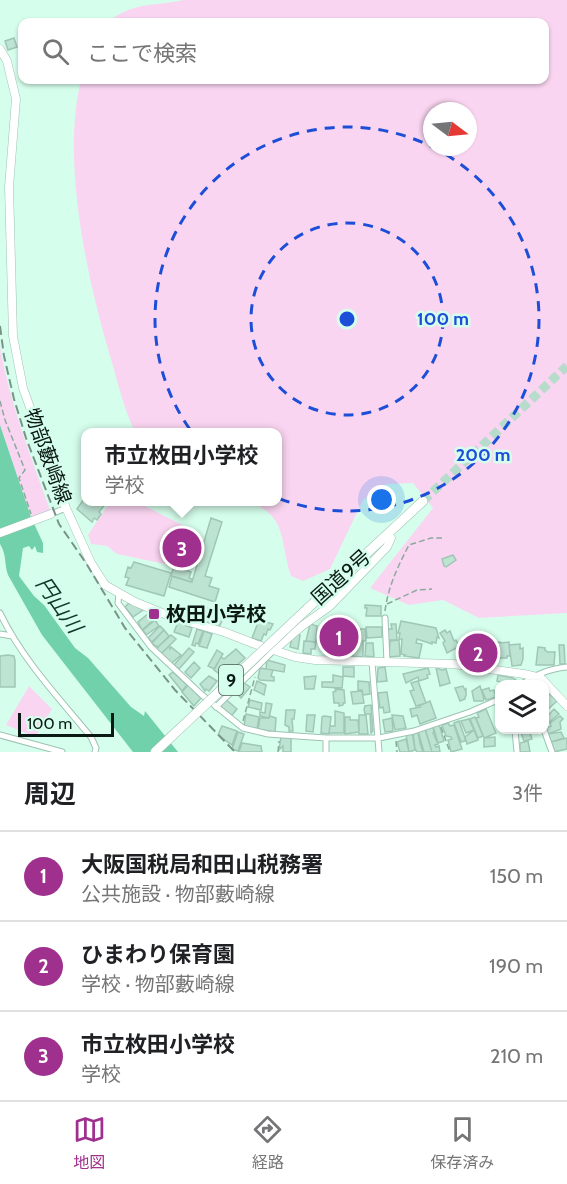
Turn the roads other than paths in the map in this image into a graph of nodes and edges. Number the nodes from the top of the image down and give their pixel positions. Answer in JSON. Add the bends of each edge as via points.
{"nodes":[{"id":1,"x":0,"y":49,"type":"edge"},
{"id":2,"x":423,"y":501,"type":"tunnel mouth"},
{"id":3,"x":66,"y":508,"type":"junction"},
{"id":4,"x":51,"y":514,"type":"joint"},
{"id":5,"x":0,"y":533,"type":"edge"},
{"id":6,"x":387,"y":535,"type":"junction"},
{"id":7,"x":119,"y":594,"type":"junction"},
{"id":8,"x":0,"y":613,"type":"edge"},
{"id":9,"x":385,"y":618,"type":"road end"},
{"id":10,"x":0,"y":634,"type":"edge"},
{"id":11,"x":12,"y":636,"type":"junction"},
{"id":12,"x":274,"y":650,"type":"junction"},
{"id":13,"x":372,"y":662,"type":"junction"},
{"id":14,"x":387,"y":662,"type":"junction"},
{"id":15,"x":567,"y":667,"type":"edge"},
{"id":16,"x":535,"y":676,"type":"junction"},
{"id":17,"x":529,"y":680,"type":"edge"},
{"id":18,"x":495,"y":701,"type":"edge"},
{"id":19,"x":567,"y":706,"type":"edge"},
{"id":20,"x":216,"y":707,"type":"junction"},
{"id":21,"x":515,"y":734,"type":"edge"},
{"id":22,"x":546,"y":734,"type":"edge"},
{"id":23,"x":0,"y":735,"type":"edge"},
{"id":24,"x":326,"y":738,"type":"junction"},
{"id":25,"x":379,"y":738,"type":"junction"},
{"id":26,"x":62,"y":752,"type":"edge"},
{"id":27,"x":95,"y":752,"type":"edge"},
{"id":28,"x":155,"y":752,"type":"edge"},
{"id":29,"x":326,"y":752,"type":"edge"},
{"id":30,"x":379,"y":752,"type":"edge"},
{"id":31,"x":517,"y":752,"type":"edge"},
{"id":32,"x":552,"y":752,"type":"edge"}],
"edges":[{"from":1,"to":3,"type":"main road","name":"物部藪崎線","via":[[7,61],[16,99],[9,187],[13,336],[23,388]]},
{"from":2,"to":6,"type":"highway","name":"国道9号","number":"9"},
{"from":3,"to":4,"type":"street"},
{"from":3,"to":7,"type":"main road","name":"物部藪崎線","via":[[91,563],[105,585]]},
{"from":4,"to":5,"type":"main road"},
{"from":6,"to":12,"type":"main road","via":[[391,538],[387,547],[330,606]]},
{"from":6,"to":28,"type":"highway","name":"国道9号","number":"9","bridge":true},
{"from":7,"to":12,"type":"main road","name":"物部藪崎線","via":[[172,617]]},
{"from":7,"to":20,"type":"street","via":[[118,603],[151,647]]},
{"from":8,"to":11,"type":"street"},
{"from":9,"to":14,"type":"street"},
{"from":10,"to":11,"type":"street"},
{"from":11,"to":27,"type":"street","via":[[91,737]]},
{"from":12,"to":13,"type":"main road","name":"物部藪崎線","via":[[315,660]]},
{"from":12,"to":20,"type":"street"},
{"from":13,"to":14,"type":"main road","name":"物部藪崎線"},
{"from":13,"to":25,"type":"street"},
{"from":14,"to":16,"type":"main road","name":"物部藪崎線","via":[[453,664]]},
{"from":15,"to":16,"type":"street"},
{"from":16,"to":17,"type":"street"},
{"from":16,"to":19,"type":"main road"},
{"from":18,"to":25,"type":"street","via":[[414,731]]},
{"from":20,"to":24,"type":"street","via":[[242,727],[268,734]]},
{"from":21,"to":31,"type":"street"},
{"from":22,"to":32,"type":"street"},
{"from":23,"to":26,"type":"street"},
{"from":24,"to":25,"type":"street"},
{"from":24,"to":29,"type":"street"},
{"from":25,"to":30,"type":"street"}]}
